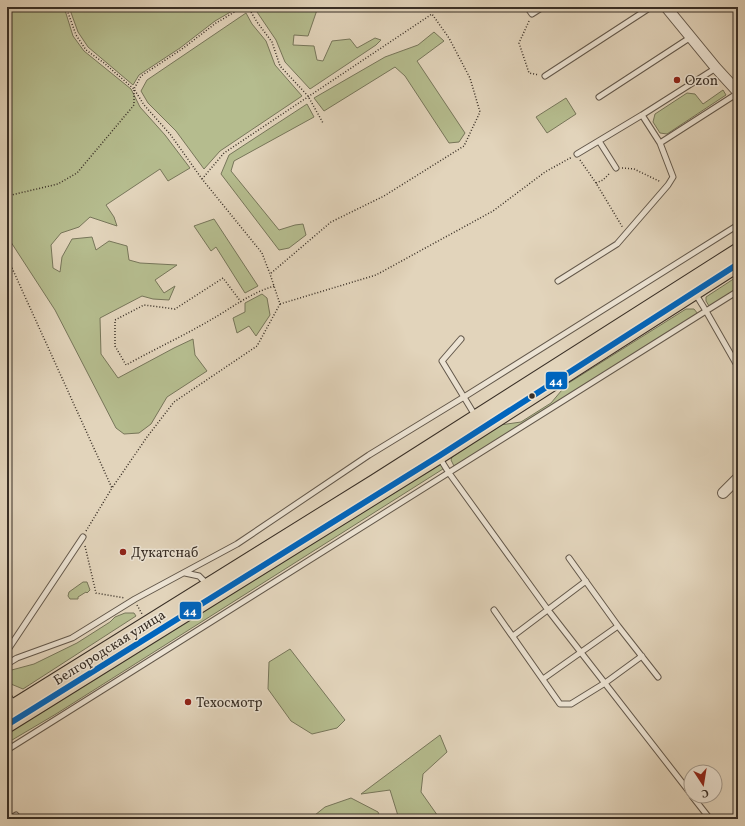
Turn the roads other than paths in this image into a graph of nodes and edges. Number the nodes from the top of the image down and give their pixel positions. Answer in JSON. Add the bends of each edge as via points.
{"nodes":[{"id":1,"x":527,"y":7,"type":"edge"},
{"id":2,"x":543,"y":7,"type":"edge"},
{"id":3,"x":651,"y":7,"type":"edge"},
{"id":4,"x":666,"y":7,"type":"edge"},
{"id":5,"x":691,"y":37,"type":"junction"},
{"id":6,"x":716,"y":68,"type":"junction"},
{"id":7,"x":545,"y":76,"type":"road end"},
{"id":8,"x":738,"y":92,"type":"edge"},
{"id":9,"x":599,"y":97,"type":"dead end"},
{"id":10,"x":642,"y":115,"type":"junction"},
{"id":11,"x":599,"y":141,"type":"junction"},
{"id":12,"x":660,"y":143,"type":"junction"},
{"id":13,"x":577,"y":154,"type":"road end"},
{"id":14,"x":616,"y":168,"type":"dead end"},
{"id":15,"x":738,"y":225,"type":"edge"},
{"id":16,"x":738,"y":251,"type":"edge"},
{"id":17,"x":738,"y":264,"type":"edge"},
{"id":18,"x":558,"y":281,"type":"dead end"},
{"id":19,"x":738,"y":291,"type":"edge"},
{"id":20,"x":694,"y":292,"type":"junction"},
{"id":21,"x":706,"y":311,"type":"junction"},
{"id":22,"x":461,"y":339,"type":"dead end"},
{"id":23,"x":738,"y":367,"type":"edge"},
{"id":24,"x":464,"y":398,"type":"junction"},
{"id":25,"x":477,"y":418,"type":"junction"},
{"id":26,"x":439,"y":456,"type":"junction"},
{"id":27,"x":449,"y":473,"type":"junction"},
{"id":28,"x":738,"y":478,"type":"edge"},
{"id":29,"x":723,"y":493,"type":"dead end"},
{"id":30,"x":83,"y":536,"type":"road end"},
{"id":31,"x":569,"y":558,"type":"dead end"},
{"id":32,"x":185,"y":573,"type":"junction"},
{"id":33,"x":586,"y":581,"type":"junction"},
{"id":34,"x":208,"y":585,"type":"junction"},
{"id":35,"x":197,"y":600,"type":"junction"},
{"id":36,"x":494,"y":610,"type":"dead end"},
{"id":37,"x":548,"y":610,"type":"junction"},
{"id":38,"x":618,"y":626,"type":"junction"},
{"id":39,"x":513,"y":636,"type":"junction"},
{"id":40,"x":7,"y":652,"type":"edge"},
{"id":41,"x":580,"y":653,"type":"junction"},
{"id":42,"x":642,"y":656,"type":"junction"},
{"id":43,"x":7,"y":664,"type":"edge"},
{"id":44,"x":658,"y":677,"type":"dead end"},
{"id":45,"x":543,"y":679,"type":"junction"},
{"id":46,"x":605,"y":684,"type":"junction"},
{"id":47,"x":9,"y":703,"type":"edge"},
{"id":48,"x":7,"y":725,"type":"edge"},
{"id":49,"x":7,"y":750,"type":"edge"},
{"id":50,"x":683,"y":784,"type":"edge"},
{"id":51,"x":699,"y":804,"type":"edge"},
{"id":52,"x":10,"y":819,"type":"edge"},
{"id":53,"x":19,"y":819,"type":"edge"},
{"id":54,"x":710,"y":819,"type":"edge"}],
"edges":[{"from":1,"to":2,"type":"lane","via":[[532,14]]},
{"from":3,"to":7,"type":"lane"},
{"from":4,"to":5,"type":"street"},
{"from":5,"to":6,"type":"street"},
{"from":5,"to":9,"type":"lane"},
{"from":6,"to":8,"type":"street"},
{"from":6,"to":10,"type":"lane"},
{"from":8,"to":12,"type":"lane"},
{"from":10,"to":11,"type":"lane"},
{"from":10,"to":12,"type":"lane"},
{"from":11,"to":13,"type":"lane"},
{"from":11,"to":14,"type":"lane"},
{"from":12,"to":18,"type":"lane","via":[[673,177],[668,185],[616,244]]},
{"from":15,"to":24,"type":"lane"},
{"from":16,"to":25,"type":"main road","name":"Белгородская улица"},
{"from":17,"to":20,"type":"main road","name":"Белгородская улица"},
{"from":19,"to":21,"type":"lane"},
{"from":20,"to":21,"type":"lane"},
{"from":20,"to":26,"type":"main road","name":"Белгородская улица"},
{"from":21,"to":23,"type":"lane"},
{"from":21,"to":27,"type":"lane"},
{"from":22,"to":24,"type":"lane","via":[[442,361]]},
{"from":24,"to":25,"type":"lane"},
{"from":24,"to":32,"type":"lane","via":[[370,455],[237,544]]},
{"from":25,"to":34,"type":"main road","name":"Белгородская улица"},
{"from":26,"to":27,"type":"lane"},
{"from":26,"to":35,"type":"main road","name":"Белгородская улица"},
{"from":27,"to":37,"type":"lane"},
{"from":27,"to":49,"type":"lane"},
{"from":28,"to":29,"type":"street"},
{"from":30,"to":40,"type":"lane"},
{"from":31,"to":33,"type":"lane"},
{"from":32,"to":34,"type":"lane","via":[[199,576]]},
{"from":32,"to":43,"type":"lane","via":[[135,599],[72,638]]},
{"from":33,"to":37,"type":"lane"},
{"from":33,"to":38,"type":"lane"},
{"from":34,"to":35,"type":"main road","name":"Белгородская улица"},
{"from":35,"to":47,"type":"main road","name":"Белгородская улица","via":[[147,623]]},
{"from":35,"to":48,"type":"main road","name":"Белгородская улица"},
{"from":36,"to":39,"type":"lane"},
{"from":37,"to":39,"type":"lane"},
{"from":37,"to":41,"type":"lane"},
{"from":38,"to":41,"type":"lane"},
{"from":38,"to":42,"type":"lane"},
{"from":39,"to":45,"type":"lane"},
{"from":41,"to":45,"type":"lane"},
{"from":41,"to":46,"type":"lane"},
{"from":42,"to":44,"type":"lane"},
{"from":42,"to":46,"type":"lane"},
{"from":45,"to":46,"type":"lane","via":[[560,704],[571,704]]},
{"from":46,"to":50,"type":"lane"},
{"from":51,"to":54,"type":"lane"},
{"from":52,"to":53,"type":"lane","via":[[16,815]]}]}
